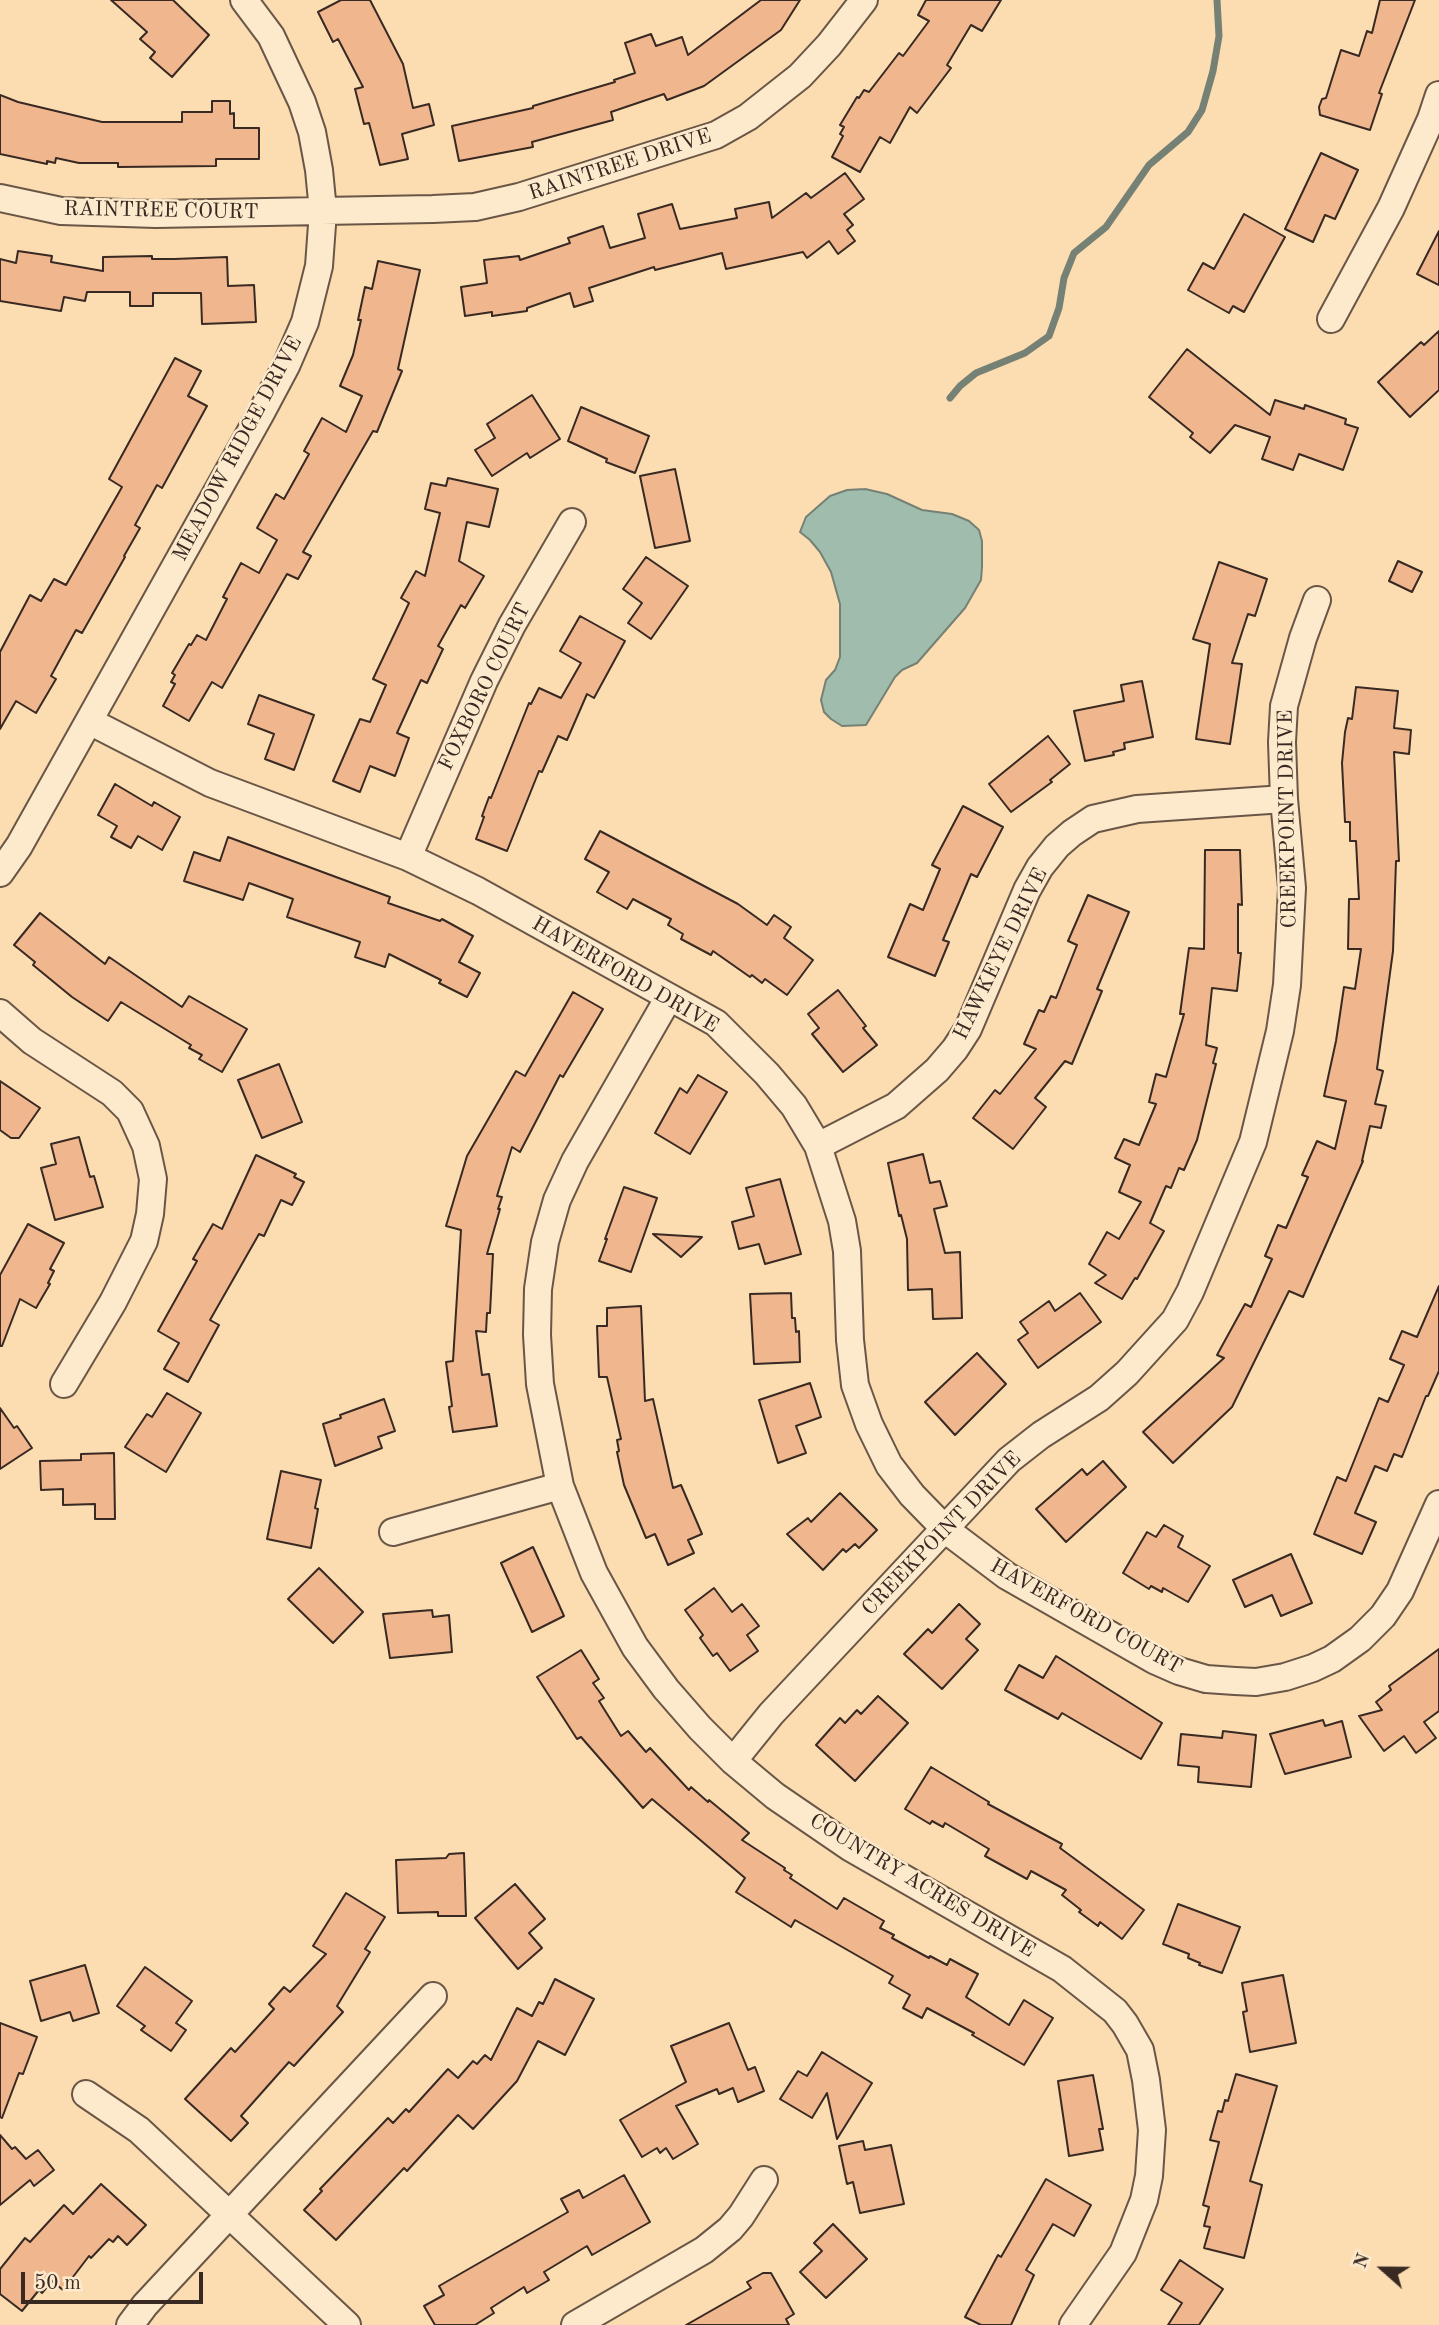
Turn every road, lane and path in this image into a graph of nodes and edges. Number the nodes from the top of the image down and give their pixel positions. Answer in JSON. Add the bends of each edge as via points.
{"nodes":[{"id":1,"x":244,"y":0,"type":"edge"},
{"id":2,"x":864,"y":0,"type":"edge"},
{"id":3,"x":1439,"y":95,"type":"edge"},
{"id":4,"x":0,"y":198,"type":"edge"},
{"id":5,"x":323,"y":211,"type":"junction"},
{"id":6,"x":1331,"y":319,"type":"dead end"},
{"id":7,"x":572,"y":522,"type":"dead end"},
{"id":8,"x":1317,"y":600,"type":"dead end"},
{"id":9,"x":89,"y":721,"type":"junction"},
{"id":10,"x":1284,"y":799,"type":"junction"},
{"id":11,"x":408,"y":857,"type":"junction"},
{"id":12,"x":0,"y":873,"type":"edge"},
{"id":13,"x":669,"y":997,"type":"junction"},
{"id":14,"x":0,"y":1013,"type":"edge"},
{"id":15,"x":818,"y":1146,"type":"junction"},
{"id":16,"x":64,"y":1384,"type":"dead end"},
{"id":17,"x":560,"y":1486,"type":"junction"},
{"id":18,"x":1439,"y":1504,"type":"edge"},
{"id":19,"x":946,"y":1530,"type":"junction"},
{"id":20,"x":393,"y":1532,"type":"dead end"},
{"id":21,"x":733,"y":1761,"type":"junction"},
{"id":22,"x":433,"y":1996,"type":"dead end"},
{"id":23,"x":86,"y":2094,"type":"dead end"},
{"id":24,"x":764,"y":2180,"type":"dead end"},
{"id":25,"x":230,"y":2216,"type":"junction"},
{"id":26,"x":130,"y":2325,"type":"edge"},
{"id":27,"x":347,"y":2325,"type":"edge"},
{"id":28,"x":575,"y":2325,"type":"edge"},
{"id":29,"x":1073,"y":2325,"type":"edge"}],
"edges":[{"from":1,"to":5,"type":"street","name":"MEADOW RIDGE DRIVE","via":[[271,36],[302,102],[312,132]]},
{"from":2,"to":5,"type":"street","name":"RAINTREE DRIVE","via":[[800,76],[748,117],[716,135],[519,197],[475,206]]},
{"from":3,"to":6,"type":"street","via":[[1391,208]]},
{"from":4,"to":5,"type":"street","name":"RAINTREE COURT","via":[[93,213]]},
{"from":5,"to":9,"type":"street","name":"MEADOW RIDGE DRIVE","via":[[316,279],[305,322],[286,366]]},
{"from":7,"to":11,"type":"street","name":"FOXBORO COURT","via":[[484,681]]},
{"from":8,"to":10,"type":"street","name":"CREEKPOINT DRIVE","via":[[1284,706]]},
{"from":9,"to":11,"type":"street","name":"HAVERFORD DRIVE","via":[[210,783]]},
{"from":9,"to":12,"type":"street","name":"MEADOW RIDGE DRIVE"},
{"from":10,"to":15,"type":"street","name":"HAWKEYE DRIVE","via":[[1125,811],[1093,819],[1072,833],[1040,867],[1027,890],[978,1007],[955,1049],[896,1106]]},
{"from":10,"to":19,"type":"street","name":"CREEKPOINT DRIVE","via":[[1292,888],[1280,1031],[1254,1142],[1191,1292],[1175,1320],[1128,1373],[1009,1460]]},
{"from":11,"to":13,"type":"street","name":"HAVERFORD DRIVE"},
{"from":13,"to":15,"type":"street","name":"HAVERFORD DRIVE","via":[[716,1023],[742,1048],[794,1107]]},
{"from":13,"to":17,"type":"street","name":"COUNTRY ACRES DRIVE","via":[[575,1161],[545,1242],[538,1289],[538,1347]]},
{"from":14,"to":16,"type":"street","via":[[32,1041],[112,1093],[130,1111],[146,1146],[153,1179],[144,1241]]},
{"from":15,"to":19,"type":"street","name":"HAVERFORD DRIVE","via":[[847,1251],[855,1385],[889,1465]]},
{"from":17,"to":20,"type":"street"},
{"from":17,"to":21,"type":"street","name":"COUNTRY ACRES DRIVE","via":[[594,1573],[635,1647],[666,1689]]},
{"from":18,"to":19,"type":"street","name":"HAVERFORD COURT","via":[[1401,1591],[1360,1639],[1313,1668],[1256,1682],[1206,1679],[1154,1660],[1007,1576]]},
{"from":19,"to":21,"type":"street","name":"CREEKPOINT DRIVE","via":[[771,1714]]},
{"from":21,"to":29,"type":"street","name":"COUNTRY ACRES DRIVE","via":[[850,1848],[1062,1969],[1125,2024],[1140,2050],[1146,2080],[1152,2130],[1149,2175],[1123,2253]]},
{"from":22,"to":25,"type":"street"},
{"from":23,"to":25,"type":"street","via":[[139,2130]]},
{"from":24,"to":28,"type":"street","via":[[730,2229],[704,2250]]},
{"from":25,"to":26,"type":"street"},
{"from":25,"to":27,"type":"street"}]}
